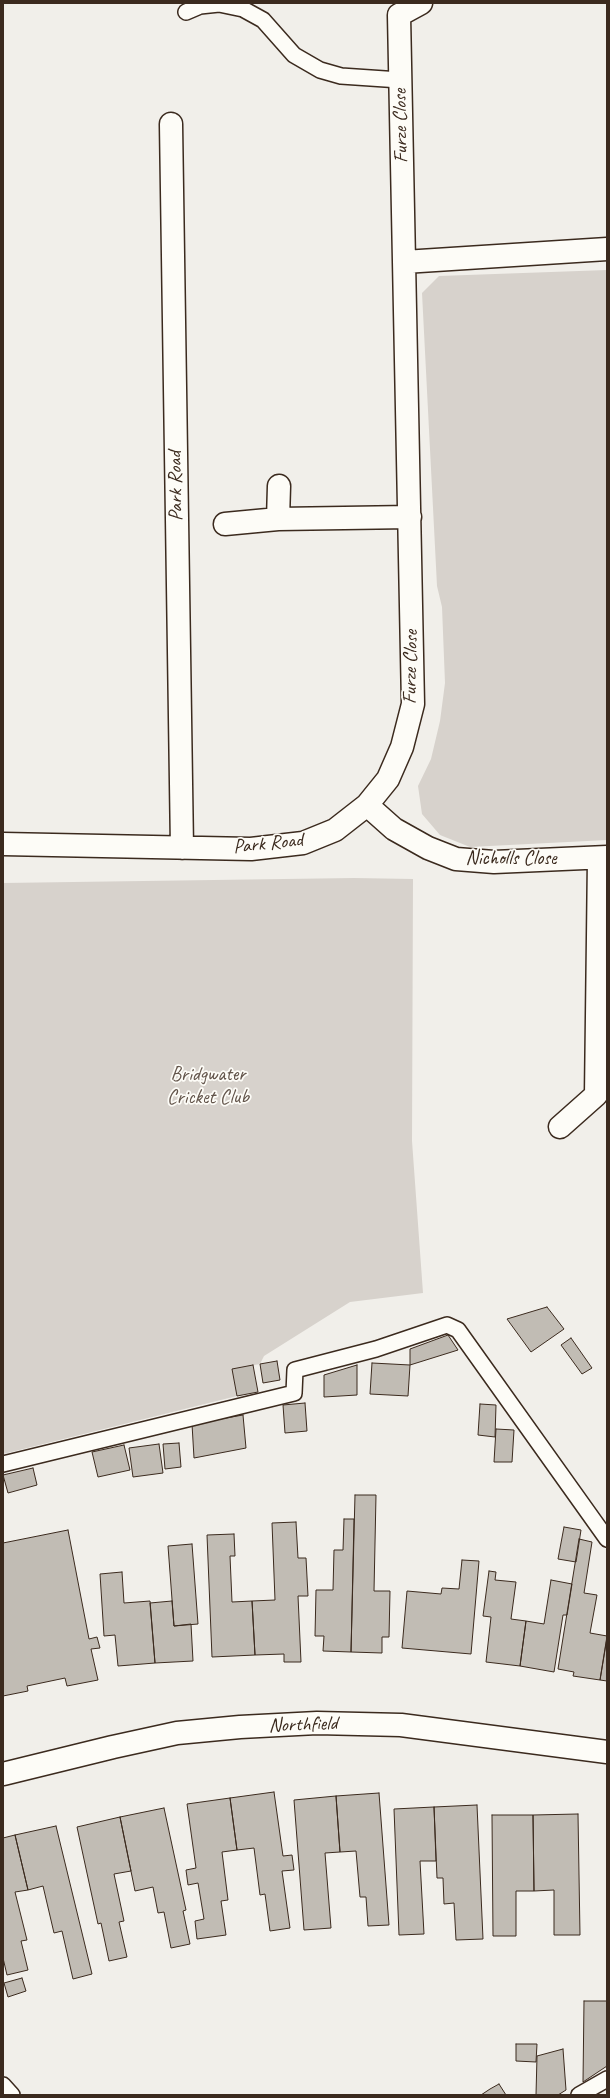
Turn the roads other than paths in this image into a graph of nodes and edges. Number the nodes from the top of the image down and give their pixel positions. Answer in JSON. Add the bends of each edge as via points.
{"nodes":[{"id":1,"x":421,"y":3,"type":"edge"},
{"id":2,"x":186,"y":12,"type":"dead end"},
{"id":3,"x":400,"y":80,"type":"junction"},
{"id":4,"x":171,"y":124,"type":"dead end"},
{"id":5,"x":607,"y":249,"type":"edge"},
{"id":6,"x":404,"y":262,"type":"junction"},
{"id":7,"x":280,"y":486,"type":"dead end"},
{"id":8,"x":410,"y":517,"type":"junction"},
{"id":9,"x":278,"y":519,"type":"junction"},
{"id":10,"x":225,"y":524,"type":"dead end"},
{"id":11,"x":367,"y":805,"type":"junction"},
{"id":12,"x":3,"y":844,"type":"edge"},
{"id":13,"x":182,"y":848,"type":"junction"},
{"id":14,"x":603,"y":858,"type":"edge"},
{"id":15,"x":601,"y":1098,"type":"edge"},
{"id":16,"x":560,"y":1127,"type":"dead end"},
{"id":17,"x":3,"y":1464,"type":"edge"},
{"id":18,"x":607,"y":1539,"type":"edge"},
{"id":19,"x":607,"y":1752,"type":"edge"},
{"id":20,"x":3,"y":1774,"type":"edge"},
{"id":21,"x":607,"y":2078,"type":"edge"},
{"id":22,"x":3,"y":2085,"type":"edge"},
{"id":23,"x":12,"y":2095,"type":"edge"},
{"id":24,"x":580,"y":2095,"type":"edge"}],
"edges":[{"from":1,"to":3,"type":"street","name":"Furze Close","via":[[399,14]]},
{"from":2,"to":3,"type":"lane","via":[[200,6],[219,4],[243,9],[263,20],[294,55],[320,70],[341,76]]},
{"from":3,"to":6,"type":"street","name":"Furze Close"},
{"from":4,"to":13,"type":"street","name":"Park Road"},
{"from":5,"to":6,"type":"street"},
{"from":6,"to":8,"type":"street","name":"Furze Close"},
{"from":7,"to":9,"type":"street"},
{"from":8,"to":9,"type":"street"},
{"from":8,"to":11,"type":"street","name":"Furze Close","via":[[413,704],[402,747],[388,779]]},
{"from":9,"to":10,"type":"street"},
{"from":11,"to":13,"type":"street","name":"Park Road","via":[[335,830],[303,843],[251,849]]},
{"from":11,"to":14,"type":"street","name":"Nicholls Close","via":[[394,829],[428,848],[456,859],[494,862]]},
{"from":12,"to":13,"type":"street","name":"Park Road"},
{"from":14,"to":15,"type":"street","name":"Nicholls Close"},
{"from":15,"to":16,"type":"street","name":"Nicholls Close"},
{"from":17,"to":18,"type":"lane","via":[[294,1393],[295,1370],[376,1349],[447,1326],[458,1330]]},
{"from":19,"to":20,"type":"street","name":"Northfield","via":[[400,1724],[317,1723],[177,1733]]},
{"from":21,"to":24,"type":"lane"},
{"from":22,"to":23,"type":"lane"}]}
